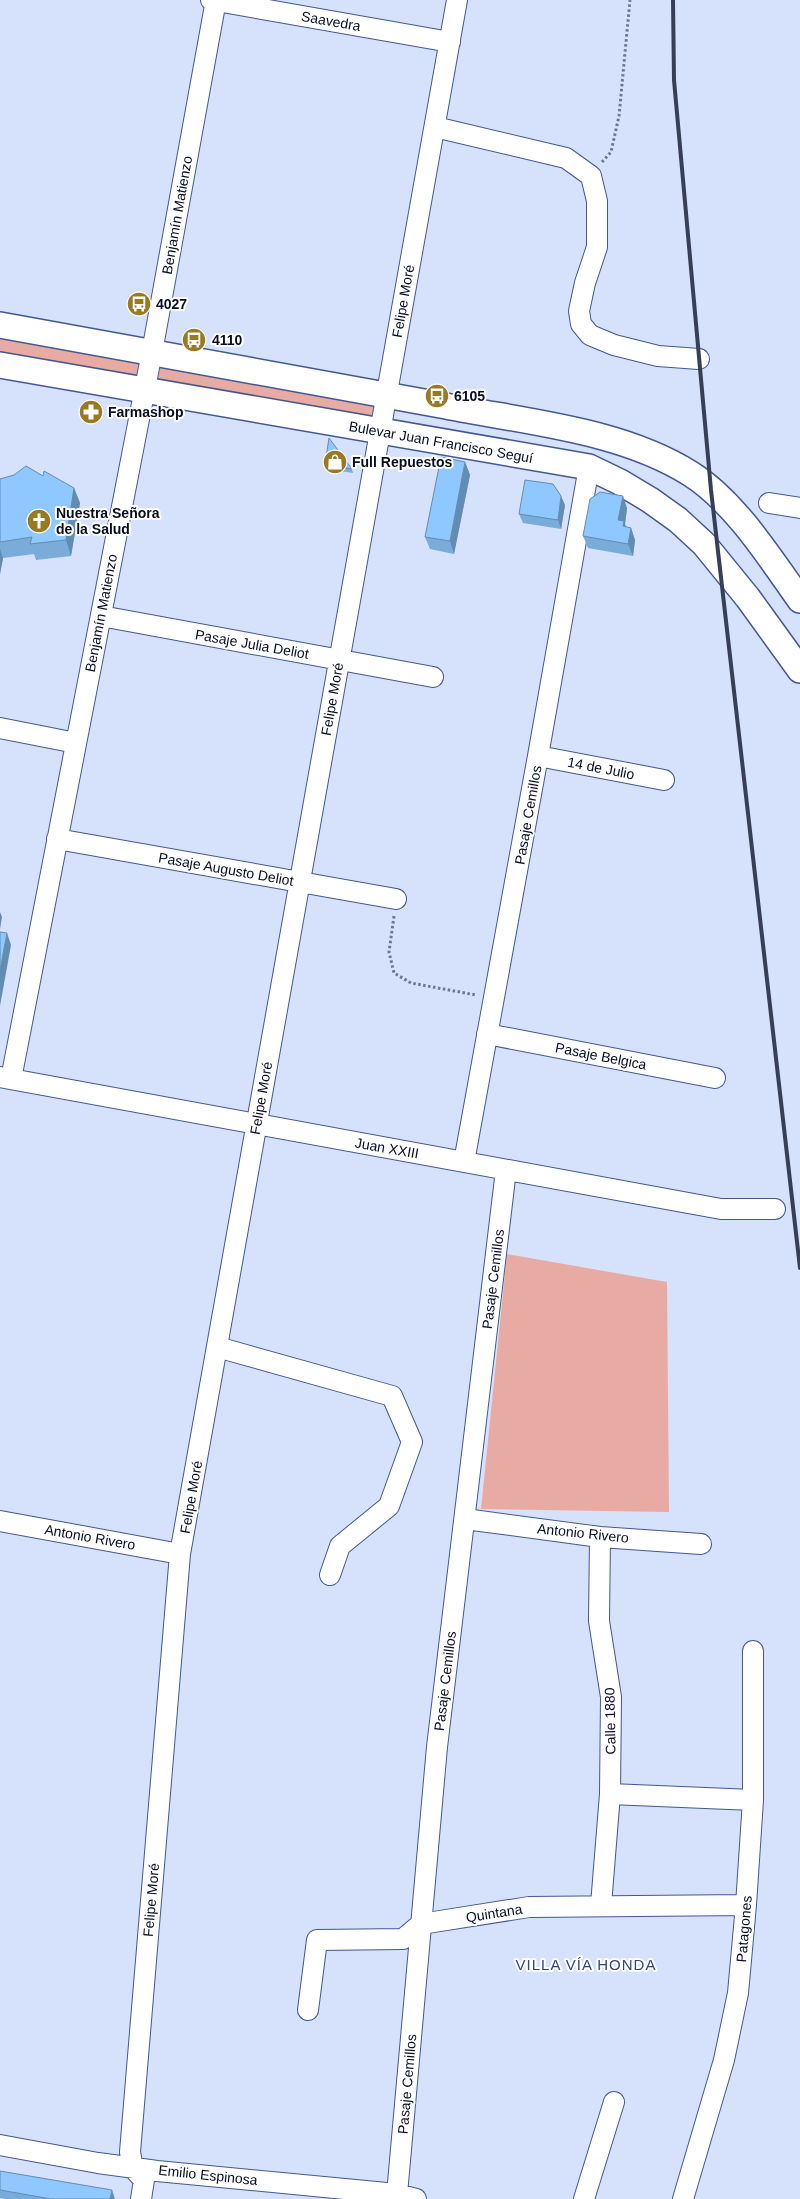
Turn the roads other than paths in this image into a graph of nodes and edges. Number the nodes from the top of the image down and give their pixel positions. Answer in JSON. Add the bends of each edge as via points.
{"nodes":[{"id":1,"x":214,"y":0,"type":"edge"},
{"id":2,"x":457,"y":0,"type":"edge"},
{"id":3,"x":450,"y":42,"type":"junction"},
{"id":4,"x":435,"y":127,"type":"junction"},
{"id":5,"x":0,"y":325,"type":"edge"},
{"id":6,"x":152,"y":352,"type":"junction"},
{"id":7,"x":699,"y":358,"type":"dead end"},
{"id":8,"x":0,"y":365,"type":"edge"},
{"id":9,"x":145,"y":389,"type":"junction"},
{"id":10,"x":386,"y":395,"type":"junction"},
{"id":11,"x":380,"y":430,"type":"junction"},
{"id":12,"x":589,"y":467,"type":"junction"},
{"id":13,"x":769,"y":503,"type":"dead end"},
{"id":14,"x":800,"y":508,"type":"edge"},
{"id":15,"x":800,"y":600,"type":"edge"},
{"id":16,"x":101,"y":616,"type":"junction"},
{"id":17,"x":339,"y":660,"type":"junction"},
{"id":18,"x":800,"y":670,"type":"edge"},
{"id":19,"x":433,"y":677,"type":"dead end"},
{"id":20,"x":0,"y":728,"type":"edge"},
{"id":21,"x":76,"y":742,"type":"junction"},
{"id":22,"x":538,"y":756,"type":"junction"},
{"id":23,"x":664,"y":780,"type":"dead end"},
{"id":24,"x":57,"y":839,"type":"junction"},
{"id":25,"x":299,"y":882,"type":"junction"},
{"id":26,"x":396,"y":899,"type":"road end"},
{"id":27,"x":487,"y":1034,"type":"junction"},
{"id":28,"x":6,"y":1078,"type":"edge"},
{"id":29,"x":716,"y":1078,"type":"dead end"},
{"id":30,"x":257,"y":1124,"type":"junction"},
{"id":31,"x":464,"y":1162,"type":"junction"},
{"id":32,"x":506,"y":1170,"type":"junction"},
{"id":33,"x":775,"y":1208,"type":"dead end"},
{"id":34,"x":217,"y":1348,"type":"junction"},
{"id":35,"x":465,"y":1519,"type":"junction"},
{"id":36,"x":0,"y":1521,"type":"edge"},
{"id":37,"x":600,"y":1537,"type":"junction"},
{"id":38,"x":701,"y":1544,"type":"dead end"},
{"id":39,"x":180,"y":1554,"type":"junction"},
{"id":40,"x":330,"y":1575,"type":"dead end"},
{"id":41,"x":753,"y":1651,"type":"dead end"},
{"id":42,"x":610,"y":1794,"type":"junction"},
{"id":43,"x":752,"y":1800,"type":"junction"},
{"id":44,"x":601,"y":1905,"type":"junction"},
{"id":45,"x":746,"y":1905,"type":"junction"},
{"id":46,"x":421,"y":1924,"type":"junction"},
{"id":47,"x":308,"y":2010,"type":"dead end"},
{"id":48,"x":614,"y":2102,"type":"dead end"},
{"id":49,"x":0,"y":2145,"type":"edge"},
{"id":50,"x":133,"y":2168,"type":"junction"},
{"id":51,"x":313,"y":2192,"type":"edge"},
{"id":52,"x":397,"y":2194,"type":"junction"},
{"id":53,"x":141,"y":2199,"type":"edge"},
{"id":54,"x":416,"y":2199,"type":"edge"},
{"id":55,"x":584,"y":2199,"type":"edge"},
{"id":56,"x":683,"y":2199,"type":"edge"}],
"edges":[{"from":1,"to":3,"type":"street","name":"Saavedra"},
{"from":1,"to":6,"type":"street","name":"Benjamín Matienzo"},
{"from":2,"to":3,"type":"street","name":"Felipe Moré"},
{"from":3,"to":4,"type":"street","name":"Felipe Moré"},
{"from":4,"to":7,"type":"street","via":[[566,158],[591,176],[597,201],[597,247],[579,311],[581,324],[590,335],[614,345],[658,356]]},
{"from":4,"to":10,"type":"street","name":"Felipe Moré"},
{"from":5,"to":6,"type":"main road"},
{"from":6,"to":9,"type":"street","name":"Benjamín Matienzo"},
{"from":6,"to":10,"type":"main road"},
{"from":8,"to":9,"type":"main road","name":"Bulevar Juan Francisco Seguí"},
{"from":9,"to":11,"type":"main road","name":"Bulevar Juan Francisco Seguí"},
{"from":9,"to":16,"type":"street","name":"Benjamín Matienzo"},
{"from":10,"to":11,"type":"street","name":"Felipe Moré"},
{"from":10,"to":15,"type":"main road","via":[[602,436],[663,459],[711,490],[740,520]]},
{"from":11,"to":12,"type":"main road","name":"Bulevar Juan Francisco Seguí"},
{"from":11,"to":17,"type":"street","name":"Felipe Moré"},
{"from":12,"to":18,"type":"main road","name":"Bulevar Juan Francisco Seguí","via":[[650,500],[704,544]]},
{"from":12,"to":22,"type":"street","name":"Pasaje Cemillos"},
{"from":13,"to":14,"type":"street"},
{"from":16,"to":17,"type":"street","name":"Pasaje Julia Deliot"},
{"from":16,"to":21,"type":"street","name":"Benjamín Matienzo"},
{"from":17,"to":19,"type":"street","name":"Pasaje Julia Deliot"},
{"from":17,"to":25,"type":"street","name":"Felipe Moré"},
{"from":20,"to":21,"type":"street"},
{"from":21,"to":24,"type":"street","name":"Benjamín Matienzo"},
{"from":22,"to":23,"type":"street","name":"14 de Julio"},
{"from":22,"to":27,"type":"street","name":"Pasaje Cemillos"},
{"from":24,"to":25,"type":"street","name":"Pasaje Augusto Deliot"},
{"from":24,"to":28,"type":"street","name":"Benjamín Matienzo"},
{"from":25,"to":26,"type":"street","name":"Pasaje Augusto Deliot"},
{"from":25,"to":30,"type":"street","name":"Felipe Moré"},
{"from":27,"to":29,"type":"street","name":"Pasaje Belgica"},
{"from":27,"to":31,"type":"street","name":"Pasaje Cemillos"},
{"from":28,"to":30,"type":"street","name":"Juan XXIII"},
{"from":30,"to":31,"type":"street","name":"Juan XXIII"},
{"from":30,"to":34,"type":"street","name":"Felipe Moré"},
{"from":31,"to":32,"type":"street","name":"Juan XXIII"},
{"from":32,"to":33,"type":"street","name":"Juan XXIII","via":[[721,1209]]},
{"from":32,"to":35,"type":"street","name":"Pasaje Cemillos"},
{"from":34,"to":39,"type":"street","name":"Felipe Moré"},
{"from":34,"to":40,"type":"street","via":[[392,1396],[412,1442],[389,1506],[340,1546]]},
{"from":35,"to":37,"type":"street","name":"Antonio Rivero"},
{"from":35,"to":46,"type":"street","name":"Pasaje Cemillos","via":[[437,1746]]},
{"from":36,"to":39,"type":"street","name":"Antonio Rivero"},
{"from":37,"to":38,"type":"street","name":"Antonio Rivero"},
{"from":37,"to":42,"type":"street","name":"Calle 1880","via":[[599,1621],[612,1697]]},
{"from":39,"to":50,"type":"street","name":"Felipe Moré","via":[[130,2152]]},
{"from":41,"to":43,"type":"street","name":"Patagones"},
{"from":42,"to":43,"type":"street"},
{"from":42,"to":44,"type":"street","name":"Calle 1880"},
{"from":43,"to":45,"type":"street","name":"Patagones"},
{"from":44,"to":45,"type":"street","name":"Quintana"},
{"from":44,"to":46,"type":"street","name":"Quintana","via":[[529,1907]]},
{"from":45,"to":56,"type":"street","name":"Patagones","via":[[738,1993],[724,2060]]},
{"from":46,"to":47,"type":"street","name":"Quintana","via":[[403,1939],[317,1940]]},
{"from":46,"to":52,"type":"street","name":"Pasaje Cemillos"},
{"from":48,"to":55,"type":"street"},
{"from":49,"to":50,"type":"street","name":"Emilio Espinosa"},
{"from":50,"to":51,"type":"street","name":"Emilio Espinosa"},
{"from":50,"to":53,"type":"street","name":"Felipe Moré","via":[[144,2180]]},
{"from":51,"to":52,"type":"street","name":"Emilio Espinosa"},
{"from":52,"to":54,"type":"street","name":"Emilio Espinosa"}]}
